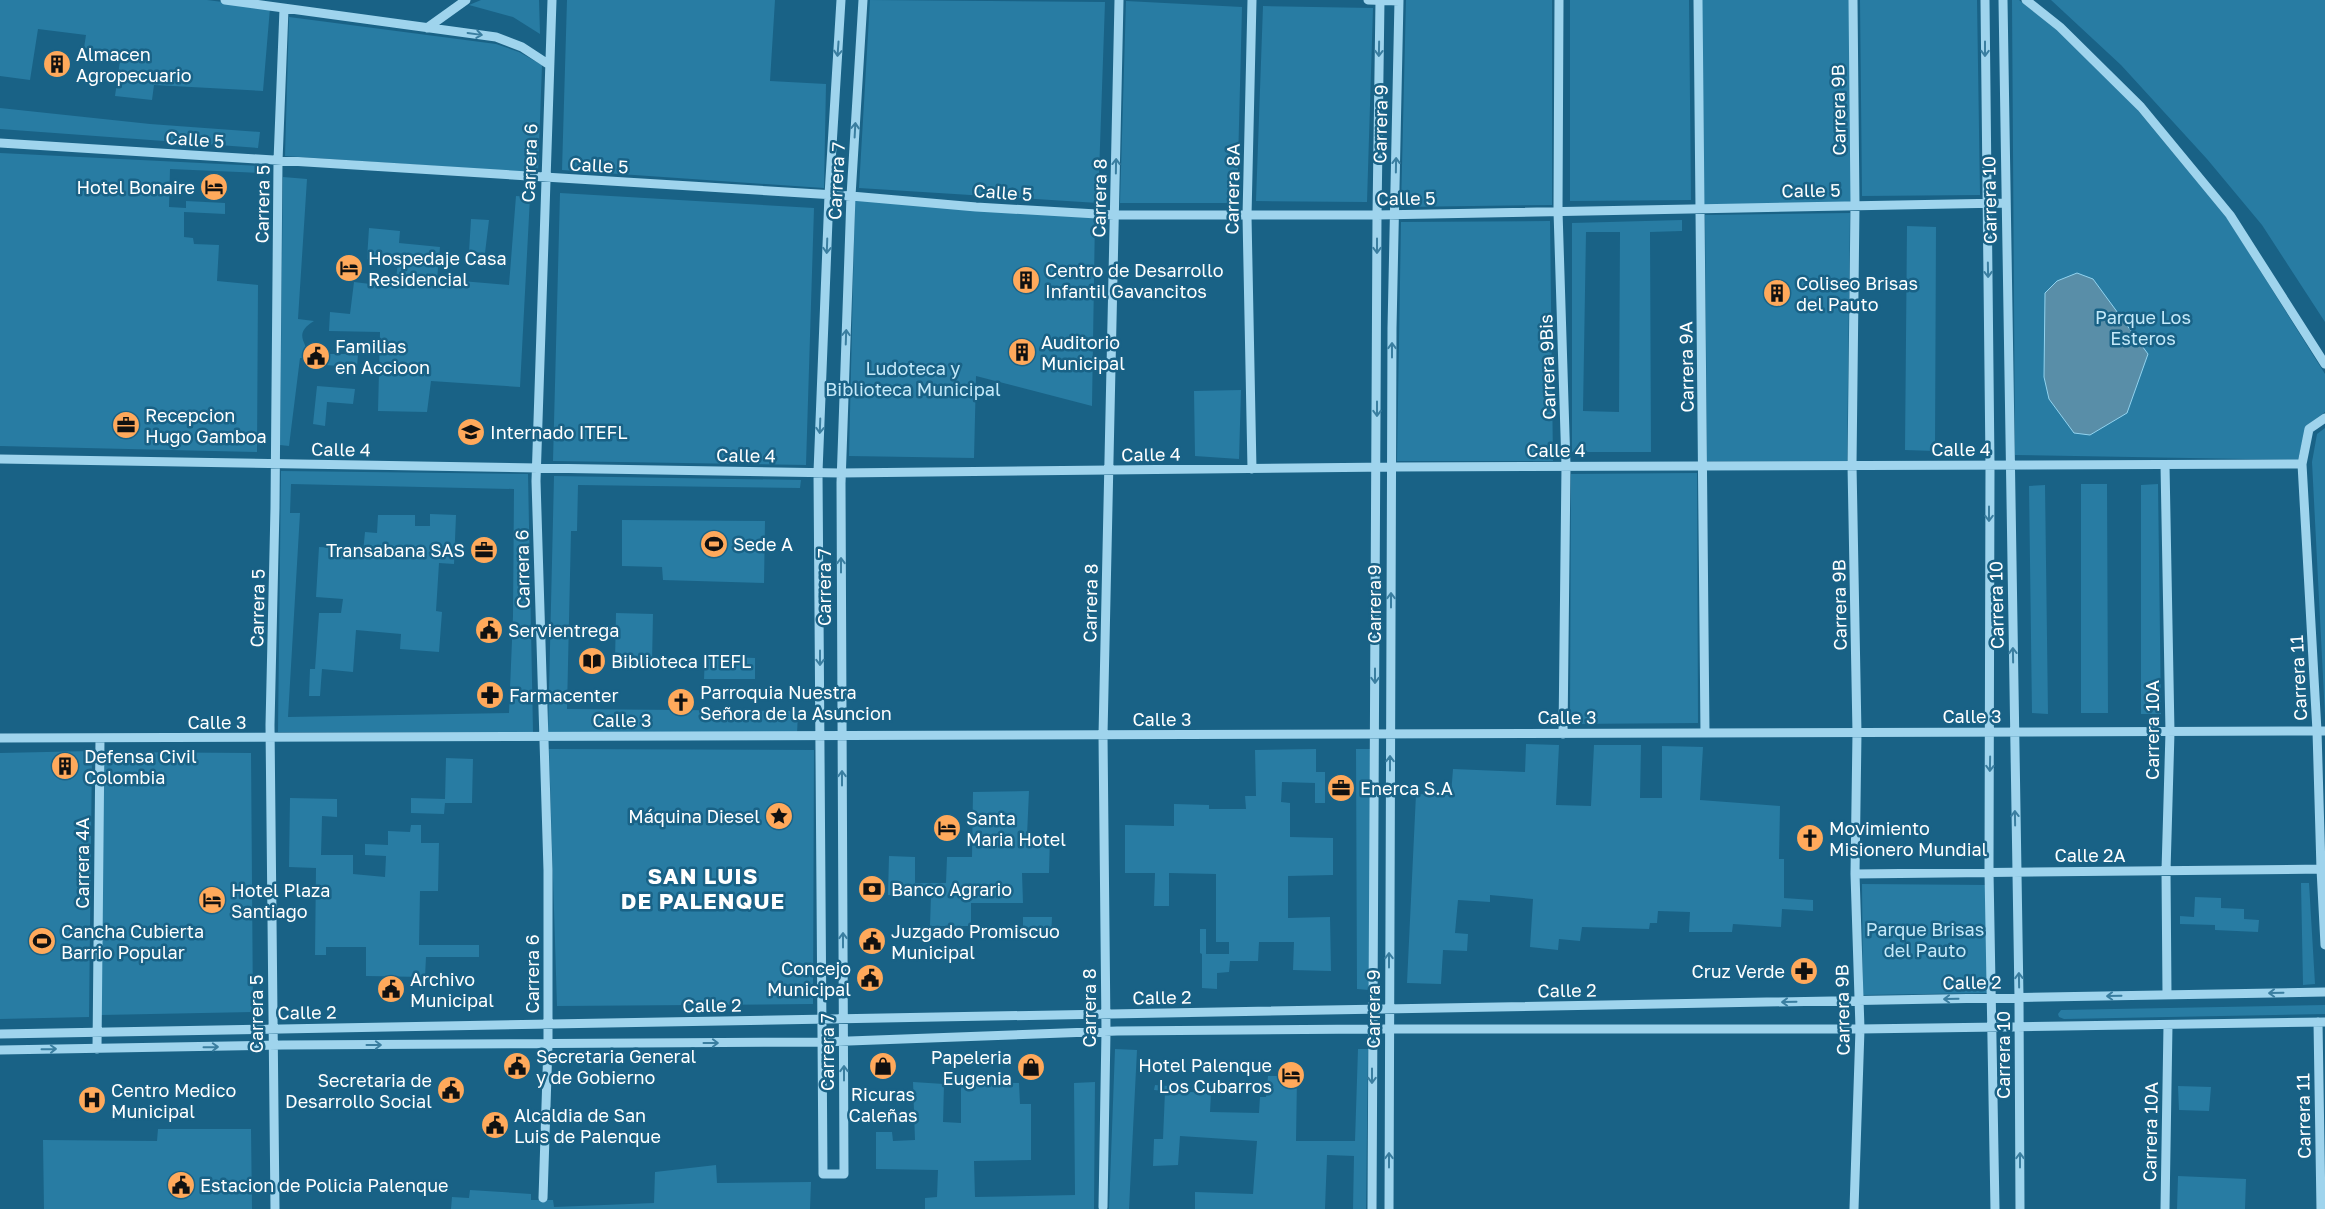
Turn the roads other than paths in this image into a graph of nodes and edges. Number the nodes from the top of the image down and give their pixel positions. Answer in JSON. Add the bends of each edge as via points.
{"nodes":[{"id":1,"x":225,"y":0,"type":"edge"},
{"id":2,"x":466,"y":0,"type":"edge"},
{"id":3,"x":552,"y":0,"type":"edge"},
{"id":4,"x":842,"y":0,"type":"edge"},
{"id":5,"x":863,"y":0,"type":"edge"},
{"id":6,"x":1120,"y":0,"type":"edge"},
{"id":7,"x":1252,"y":0,"type":"edge"},
{"id":8,"x":1368,"y":0,"type":"edge"},
{"id":9,"x":1380,"y":0,"type":"edge"},
{"id":10,"x":1399,"y":0,"type":"edge"},
{"id":11,"x":1559,"y":0,"type":"edge"},
{"id":12,"x":1698,"y":0,"type":"edge"},
{"id":13,"x":1853,"y":0,"type":"edge"},
{"id":14,"x":1985,"y":0,"type":"edge"},
{"id":15,"x":2003,"y":0,"type":"edge"},
{"id":16,"x":2026,"y":0,"type":"edge"},
{"id":17,"x":284,"y":9,"type":"junction"},
{"id":18,"x":426,"y":28,"type":"junction"},
{"id":19,"x":548,"y":64,"type":"junction"},
{"id":20,"x":0,"y":143,"type":"edge"},
{"id":21,"x":278,"y":161,"type":"junction"},
{"id":22,"x":545,"y":178,"type":"junction"},
{"id":23,"x":829,"y":195,"type":"junction"},
{"id":24,"x":851,"y":196,"type":"junction"},
{"id":25,"x":2005,"y":203,"type":"junction"},
{"id":26,"x":1987,"y":204,"type":"junction"},
{"id":27,"x":1855,"y":205,"type":"junction"},
{"id":28,"x":1700,"y":208,"type":"junction"},
{"id":29,"x":1558,"y":211,"type":"junction"},
{"id":30,"x":1114,"y":214,"type":"junction"},
{"id":31,"x":1395,"y":214,"type":"junction"},
{"id":32,"x":1377,"y":215,"type":"junction"},
{"id":33,"x":1247,"y":216,"type":"junction"},
{"id":34,"x":2325,"y":364,"type":"edge"},
{"id":35,"x":2325,"y":418,"type":"edge"},
{"id":36,"x":0,"y":460,"type":"edge"},
{"id":37,"x":275,"y":464,"type":"junction"},
{"id":38,"x":2302,"y":464,"type":"junction"},
{"id":39,"x":1852,"y":465,"type":"junction"},
{"id":40,"x":1990,"y":465,"type":"junction"},
{"id":41,"x":2010,"y":465,"type":"junction"},
{"id":42,"x":2165,"y":465,"type":"junction"},
{"id":43,"x":1566,"y":466,"type":"junction"},
{"id":44,"x":1703,"y":466,"type":"junction"},
{"id":45,"x":1377,"y":467,"type":"junction"},
{"id":46,"x":1392,"y":467,"type":"junction"},
{"id":47,"x":536,"y":468,"type":"junction"},
{"id":48,"x":1252,"y":469,"type":"junction"},
{"id":49,"x":1108,"y":470,"type":"junction"},
{"id":50,"x":818,"y":472,"type":"junction"},
{"id":51,"x":841,"y":473,"type":"junction"},
{"id":52,"x":1991,"y":732,"type":"junction"},
{"id":53,"x":2014,"y":732,"type":"junction"},
{"id":54,"x":2170,"y":732,"type":"junction"},
{"id":55,"x":2321,"y":732,"type":"edge"},
{"id":56,"x":1705,"y":733,"type":"junction"},
{"id":57,"x":1858,"y":733,"type":"junction"},
{"id":58,"x":1375,"y":734,"type":"junction"},
{"id":59,"x":1390,"y":734,"type":"junction"},
{"id":60,"x":1563,"y":734,"type":"junction"},
{"id":61,"x":1104,"y":735,"type":"junction"},
{"id":62,"x":820,"y":736,"type":"junction"},
{"id":63,"x":841,"y":736,"type":"junction"},
{"id":64,"x":544,"y":737,"type":"junction"},
{"id":65,"x":0,"y":738,"type":"edge"},
{"id":66,"x":100,"y":738,"type":"junction"},
{"id":67,"x":270,"y":738,"type":"junction"},
{"id":68,"x":2323,"y":869,"type":"edge"},
{"id":69,"x":2166,"y":871,"type":"junction"},
{"id":70,"x":1989,"y":872,"type":"junction"},
{"id":71,"x":2016,"y":872,"type":"junction"},
{"id":72,"x":1855,"y":874,"type":"junction"},
{"id":73,"x":2325,"y":946,"type":"edge"},
{"id":74,"x":2325,"y":992,"type":"edge"},
{"id":75,"x":2168,"y":995,"type":"junction"},
{"id":76,"x":1992,"y":998,"type":"junction"},
{"id":77,"x":2019,"y":998,"type":"junction"},
{"id":78,"x":1860,"y":1001,"type":"junction"},
{"id":79,"x":1372,"y":1009,"type":"junction"},
{"id":80,"x":1389,"y":1009,"type":"junction"},
{"id":81,"x":1105,"y":1014,"type":"junction"},
{"id":82,"x":822,"y":1019,"type":"junction"},
{"id":83,"x":843,"y":1019,"type":"junction"},
{"id":84,"x":2321,"y":1022,"type":"edge"},
{"id":85,"x":548,"y":1024,"type":"junction"},
{"id":86,"x":2168,"y":1025,"type":"junction"},
{"id":87,"x":1993,"y":1027,"type":"junction"},
{"id":88,"x":2019,"y":1027,"type":"junction"},
{"id":89,"x":1372,"y":1028,"type":"junction"},
{"id":90,"x":272,"y":1029,"type":"junction"},
{"id":91,"x":1860,"y":1029,"type":"junction"},
{"id":92,"x":1389,"y":1030,"type":"junction"},
{"id":93,"x":1106,"y":1031,"type":"junction"},
{"id":94,"x":97,"y":1032,"type":"junction"},
{"id":95,"x":0,"y":1034,"type":"edge"},
{"id":96,"x":822,"y":1042,"type":"junction"},
{"id":97,"x":844,"y":1042,"type":"junction"},
{"id":98,"x":548,"y":1044,"type":"junction"},
{"id":99,"x":273,"y":1046,"type":"junction"},
{"id":100,"x":97,"y":1048,"type":"junction"},
{"id":101,"x":0,"y":1050,"type":"edge"},
{"id":102,"x":543,"y":1198,"type":"dead end"},
{"id":103,"x":1103,"y":1207,"type":"dead end"},
{"id":104,"x":275,"y":1209,"type":"edge"},
{"id":105,"x":1372,"y":1209,"type":"edge"},
{"id":106,"x":1389,"y":1209,"type":"edge"},
{"id":107,"x":1854,"y":1209,"type":"edge"},
{"id":108,"x":1995,"y":1209,"type":"edge"},
{"id":109,"x":2020,"y":1209,"type":"edge"},
{"id":110,"x":2165,"y":1209,"type":"edge"},
{"id":111,"x":2321,"y":1209,"type":"edge"}],
"edges":[{"from":1,"to":17,"type":"street"},
{"from":2,"to":18,"type":"street"},
{"from":3,"to":19,"type":"street","name":"Carrera 6"},
{"from":4,"to":23,"type":"street","name":"Carrera 7","one_way":true},
{"from":24,"to":5,"type":"street","name":"Carrera 7","one_way":true},
{"from":30,"to":6,"type":"street","name":"Carrera 8","one_way":true},
{"from":7,"to":33,"type":"street","name":"Carrera 8A"},
{"from":8,"to":9,"type":"street"},
{"from":9,"to":10,"type":"street"},
{"from":9,"to":32,"type":"street","name":"Carrera 9","one_way":true},
{"from":31,"to":10,"type":"street","name":"Carrera 9","one_way":true},
{"from":11,"to":29,"type":"street","name":"Carrera 9Bis"},
{"from":12,"to":28,"type":"street","name":"Carrera 9A"},
{"from":13,"to":27,"type":"street","name":"Carrera 9B"},
{"from":14,"to":26,"type":"street","name":"Carrera 10","one_way":true},
{"from":15,"to":25,"type":"street","name":"Carrera 10"},
{"from":16,"to":34,"type":"street","via":[[2060,28],[2141,107],[2230,215]]},
{"from":17,"to":18,"type":"street"},
{"from":17,"to":21,"type":"street","name":"Carrera 5"},
{"from":18,"to":19,"type":"street","one_way":true,"via":[[496,37],[522,47]]},
{"from":19,"to":22,"type":"street","name":"Carrera 6"},
{"from":20,"to":21,"type":"street","name":"Calle 5"},
{"from":21,"to":22,"type":"street","name":"Calle 5"},
{"from":21,"to":37,"type":"street","name":"Carrera 5"},
{"from":22,"to":23,"type":"street","name":"Calle 5"},
{"from":22,"to":47,"type":"street","name":"Carrera 6"},
{"from":23,"to":24,"type":"street","name":"Calle 5"},
{"from":23,"to":50,"type":"street","name":"Carrera 7","one_way":true},
{"from":24,"to":30,"type":"street","name":"Calle 5"},
{"from":51,"to":24,"type":"street","name":"Carrera 7","one_way":true},
{"from":25,"to":26,"type":"street","name":"Calle 5"},
{"from":25,"to":41,"type":"street","name":"Carrera 10"},
{"from":26,"to":27,"type":"street","name":"Calle 5"},
{"from":26,"to":40,"type":"street","name":"Carrera 10","one_way":true},
{"from":27,"to":28,"type":"street","name":"Calle 5"},
{"from":27,"to":39,"type":"street","name":"Carrera 9B"},
{"from":28,"to":29,"type":"street","name":"Calle 5"},
{"from":28,"to":44,"type":"street","name":"Carrera 9A"},
{"from":29,"to":31,"type":"street","name":"Calle 5"},
{"from":29,"to":43,"type":"street","name":"Carrera 9Bis"},
{"from":30,"to":33,"type":"street","name":"Calle 5"},
{"from":30,"to":49,"type":"street","name":"Carrera 8"},
{"from":31,"to":32,"type":"street","name":"Calle 5"},
{"from":46,"to":31,"type":"street","name":"Carrera 9","one_way":true},
{"from":32,"to":33,"type":"street","name":"Calle 5"},
{"from":32,"to":45,"type":"street","name":"Carrera 9","one_way":true},
{"from":33,"to":48,"type":"street","name":"Carrera 8A"},
{"from":35,"to":38,"type":"street","name":"Carrera 11","via":[[2309,429]]},
{"from":36,"to":37,"type":"street","name":"Calle 4"},
{"from":37,"to":47,"type":"street","name":"Calle 4"},
{"from":37,"to":67,"type":"street","name":"Carrera 5"},
{"from":38,"to":42,"type":"street","name":"Calle 4"},
{"from":38,"to":55,"type":"street","name":"Carrera 11"},
{"from":39,"to":40,"type":"street","name":"Calle 4"},
{"from":39,"to":44,"type":"street","name":"Calle 4"},
{"from":39,"to":57,"type":"street","name":"Carrera 9B"},
{"from":40,"to":41,"type":"street","name":"Calle 4"},
{"from":40,"to":52,"type":"street","name":"Carrera 10","one_way":true},
{"from":41,"to":42,"type":"street","name":"Calle 4"},
{"from":53,"to":41,"type":"street","name":"Carrera 10","one_way":true},
{"from":42,"to":54,"type":"street","name":"Carrera 10A"},
{"from":43,"to":44,"type":"street","name":"Calle 4"},
{"from":43,"to":46,"type":"street","name":"Calle 4"},
{"from":43,"to":60,"type":"street","name":"Carrera 9Bis"},
{"from":44,"to":56,"type":"street","name":"Carrera 9A"},
{"from":45,"to":46,"type":"street","name":"Calle 4"},
{"from":45,"to":48,"type":"street","name":"Calle 4"},
{"from":45,"to":58,"type":"street","name":"Carrera 9","one_way":true},
{"from":59,"to":46,"type":"street","name":"Carrera 9","one_way":true},
{"from":47,"to":50,"type":"street","name":"Calle 4"},
{"from":47,"to":64,"type":"street","name":"Carrera 6"},
{"from":48,"to":49,"type":"street","name":"Calle 4"},
{"from":49,"to":51,"type":"street","name":"Calle 4"},
{"from":49,"to":61,"type":"street","name":"Carrera 8"},
{"from":50,"to":51,"type":"street","name":"Calle 4"},
{"from":50,"to":62,"type":"street","name":"Carrera 7","one_way":true},
{"from":63,"to":51,"type":"street","name":"Carrera 7","one_way":true},
{"from":52,"to":53,"type":"street","name":"Calle 3"},
{"from":52,"to":57,"type":"street","name":"Calle 3"},
{"from":52,"to":70,"type":"street","name":"Carrera 10","one_way":true},
{"from":53,"to":54,"type":"street","name":"Calle 3"},
{"from":71,"to":53,"type":"street","name":"Carrera 10","one_way":true},
{"from":54,"to":55,"type":"street","name":"Calle 3"},
{"from":54,"to":69,"type":"street","name":"Carrera 10A"},
{"from":55,"to":68,"type":"street","name":"Carrera 11"},
{"from":56,"to":57,"type":"street","name":"Calle 3"},
{"from":56,"to":60,"type":"street","name":"Calle 3"},
{"from":57,"to":72,"type":"street","name":"Carrera 9B"},
{"from":58,"to":59,"type":"street","name":"Calle 3"},
{"from":58,"to":61,"type":"street","name":"Calle 3"},
{"from":58,"to":79,"type":"street","name":"Carrera 9"},
{"from":59,"to":60,"type":"street","name":"Calle 3"},
{"from":80,"to":59,"type":"street","name":"Carrera 9","one_way":true},
{"from":61,"to":63,"type":"street","name":"Calle 3"},
{"from":61,"to":81,"type":"street","name":"Carrera 8"},
{"from":62,"to":63,"type":"street","name":"Calle 3"},
{"from":62,"to":64,"type":"street","name":"Calle 3"},
{"from":62,"to":82,"type":"street","name":"Carrera 7"},
{"from":83,"to":63,"type":"street","name":"Carrera 7","one_way":true},
{"from":64,"to":67,"type":"street","name":"Calle 3"},
{"from":64,"to":85,"type":"street","name":"Carrera 6"},
{"from":65,"to":66,"type":"street","name":"Calle 3"},
{"from":66,"to":67,"type":"street","name":"Calle 3"},
{"from":66,"to":94,"type":"street","name":"Carrera 4A"},
{"from":67,"to":90,"type":"street","name":"Carrera 5"},
{"from":68,"to":69,"type":"street","name":"Calle 2A"},
{"from":68,"to":73,"type":"street","name":"Carrera 11"},
{"from":69,"to":71,"type":"street","name":"Calle 2A"},
{"from":69,"to":75,"type":"street","name":"Carrera 10A"},
{"from":70,"to":71,"type":"street","name":"Calle 2A"},
{"from":70,"to":72,"type":"street","name":"Calle 2A"},
{"from":70,"to":76,"type":"street","name":"Carrera 10"},
{"from":77,"to":71,"type":"street","name":"Carrera 10","one_way":true},
{"from":72,"to":78,"type":"street","name":"Carrera 9B"},
{"from":74,"to":75,"type":"street","name":"Calle 2","one_way":true},
{"from":75,"to":77,"type":"street","name":"Calle 2","one_way":true},
{"from":76,"to":77,"type":"street","name":"Calle 2"},
{"from":76,"to":78,"type":"street","name":"Calle 2","one_way":true},
{"from":76,"to":87,"type":"street","name":"Carrera 10"},
{"from":77,"to":88,"type":"street","name":"Carrera 10"},
{"from":78,"to":80,"type":"street","name":"Calle 2","one_way":true},
{"from":78,"to":91,"type":"street","name":"Carrera 9B"},
{"from":79,"to":80,"type":"street","name":"Calle 2"},
{"from":79,"to":81,"type":"street","name":"Calle 2"},
{"from":79,"to":89,"type":"street","name":"Carrera 9"},
{"from":80,"to":92,"type":"street","name":"Carrera 9"},
{"from":81,"to":83,"type":"street","name":"Calle 2"},
{"from":81,"to":93,"type":"street","name":"Carrera 8"},
{"from":82,"to":83,"type":"street","name":"Calle 2"},
{"from":82,"to":85,"type":"street","name":"Calle 2"},
{"from":82,"to":96,"type":"street","name":"Carrera 7"},
{"from":83,"to":97,"type":"street","name":"Carrera 7"},
{"from":84,"to":86,"type":"street","name":"Calle 2"},
{"from":84,"to":111,"type":"street","name":"Carrera 11"},
{"from":85,"to":90,"type":"street","name":"Calle 2"},
{"from":85,"to":98,"type":"street","name":"Carrera 6"},
{"from":86,"to":88,"type":"street","name":"Calle 2"},
{"from":86,"to":110,"type":"street","name":"Carrera 10A"},
{"from":87,"to":88,"type":"street","name":"Calle 2"},
{"from":87,"to":91,"type":"street","name":"Calle 2"},
{"from":87,"to":108,"type":"street","name":"Carrera 10"},
{"from":109,"to":88,"type":"street","name":"Carrera 10","one_way":true},
{"from":89,"to":92,"type":"street","name":"Calle 2"},
{"from":89,"to":93,"type":"street","name":"Calle 2"},
{"from":89,"to":105,"type":"street","name":"Carrera 9","one_way":true},
{"from":90,"to":94,"type":"street","name":"Calle 2"},
{"from":90,"to":99,"type":"street","name":"Carrera 5"},
{"from":91,"to":92,"type":"street","name":"Calle 2"},
{"from":91,"to":107,"type":"street","name":"Carrera 9B"},
{"from":106,"to":92,"type":"street","name":"Carrera 9","one_way":true},
{"from":93,"to":97,"type":"street","name":"Calle 2"},
{"from":93,"to":103,"type":"street","name":"Carrera 8"},
{"from":94,"to":95,"type":"street","name":"Calle 2"},
{"from":94,"to":100,"type":"street","name":"Carrera 4A"},
{"from":96,"to":97,"type":"street","name":"Calle 2"},
{"from":96,"to":97,"type":"street","name":"Carrera 7","one_way":true,"via":[[823,1174],[844,1174]]},
{"from":98,"to":96,"type":"street","name":"Calle 2","one_way":true},
{"from":99,"to":98,"type":"street","name":"Calle 2","one_way":true},
{"from":98,"to":102,"type":"street","name":"Carrera 6"},
{"from":100,"to":99,"type":"street","name":"Calle 2","one_way":true},
{"from":99,"to":104,"type":"street","name":"Carrera 5"},
{"from":101,"to":100,"type":"street","name":"Calle 2","one_way":true}]}
